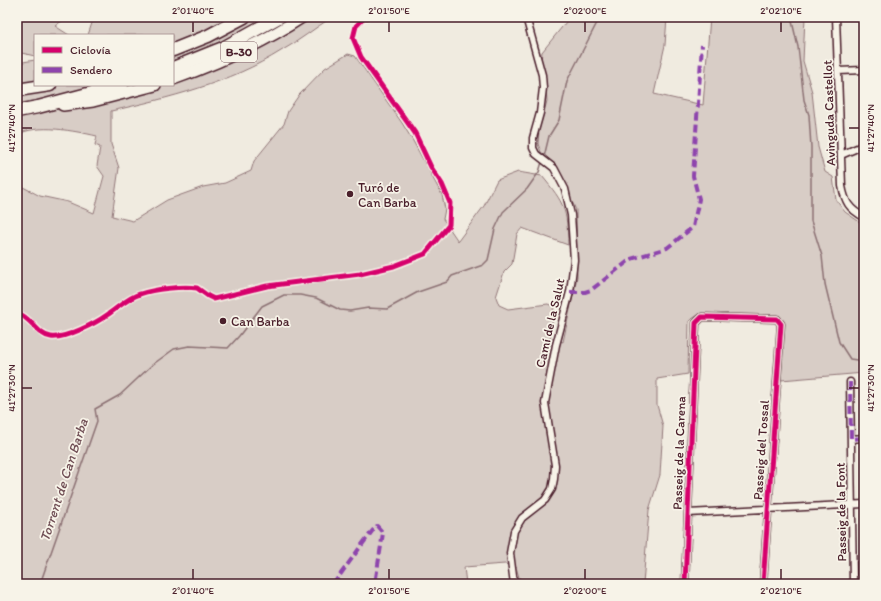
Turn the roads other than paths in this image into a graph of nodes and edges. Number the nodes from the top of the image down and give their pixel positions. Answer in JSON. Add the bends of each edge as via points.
{"nodes":[{"id":1,"x":244,"y":17,"type":"edge"},
{"id":2,"x":279,"y":17,"type":"edge"},
{"id":3,"x":302,"y":17,"type":"edge"},
{"id":4,"x":526,"y":17,"type":"edge"},
{"id":5,"x":836,"y":17,"type":"edge"},
{"id":6,"x":174,"y":50,"type":"edge"},
{"id":7,"x":174,"y":68,"type":"edge"},
{"id":8,"x":864,"y":70,"type":"edge"},
{"id":9,"x":838,"y":71,"type":"junction"},
{"id":10,"x":174,"y":79,"type":"edge"},
{"id":11,"x":43,"y":86,"type":"edge"},
{"id":12,"x":118,"y":86,"type":"edge"},
{"id":13,"x":151,"y":86,"type":"edge"},
{"id":14,"x":17,"y":90,"type":"edge"},
{"id":15,"x":38,"y":107,"type":"junction"},
{"id":16,"x":17,"y":111,"type":"edge"},
{"id":17,"x":864,"y":145,"type":"edge"},
{"id":18,"x":841,"y":155,"type":"junction"},
{"id":19,"x":864,"y":217,"type":"edge"},
{"id":20,"x":776,"y":319,"type":"joint"},
{"id":21,"x":850,"y":382,"type":"dead end"},
{"id":22,"x":864,"y":438,"type":"edge"},
{"id":23,"x":851,"y":439,"type":"junction"},
{"id":24,"x":864,"y":504,"type":"edge"},
{"id":25,"x":853,"y":505,"type":"junction"},
{"id":26,"x":768,"y":509,"type":"junction"},
{"id":27,"x":688,"y":513,"type":"junction"},
{"id":28,"x":514,"y":584,"type":"edge"},
{"id":29,"x":685,"y":584,"type":"edge"},
{"id":30,"x":763,"y":584,"type":"edge"},
{"id":31,"x":853,"y":584,"type":"edge"}],
"edges":[{"from":1,"to":6,"type":"highway","via":[[208,36]]},
{"from":2,"to":7,"type":"highway","via":[[223,48]]},
{"from":3,"to":10,"type":"highway","number":"B-30","via":[[239,53]]},
{"from":4,"to":28,"type":"street","name":"Camí de la Salut","via":[[542,74],[543,88],[533,148],[536,154],[554,168],[565,189],[571,215],[574,260],[570,292],[552,359],[545,404],[555,465],[554,479],[546,500],[522,518],[514,531],[510,553]]},
{"from":5,"to":9,"type":"street","name":"Avinguda Castellot"},
{"from":8,"to":9,"type":"street"},
{"from":9,"to":18,"type":"street","name":"Avinguda Castellot"},
{"from":11,"to":14,"type":"highway"},
{"from":12,"to":15,"type":"highway"},
{"from":13,"to":15,"type":"highway","via":[[94,101]]},
{"from":15,"to":16,"type":"highway"},
{"from":17,"to":18,"type":"street"},
{"from":18,"to":19,"type":"street","name":"Avinguda Castellot","via":[[845,200],[849,207]]},
{"from":20,"to":26,"type":"street","name":"Passeig del Tossal","via":[[781,324]]},
{"from":20,"to":27,"type":"street","name":"Passeig de la Carena","via":[[702,317],[696,323]]},
{"from":21,"to":23,"type":"street"},
{"from":22,"to":23,"type":"street"},
{"from":23,"to":25,"type":"street","name":"Passeig de la Font"},
{"from":24,"to":25,"type":"street"},
{"from":25,"to":26,"type":"street"},
{"from":25,"to":31,"type":"street","name":"Passeig de la Font"},
{"from":26,"to":27,"type":"street"},
{"from":26,"to":30,"type":"street","name":"Passeig del Tossal"},
{"from":27,"to":29,"type":"street","name":"Passeig de la Carena"}]}
